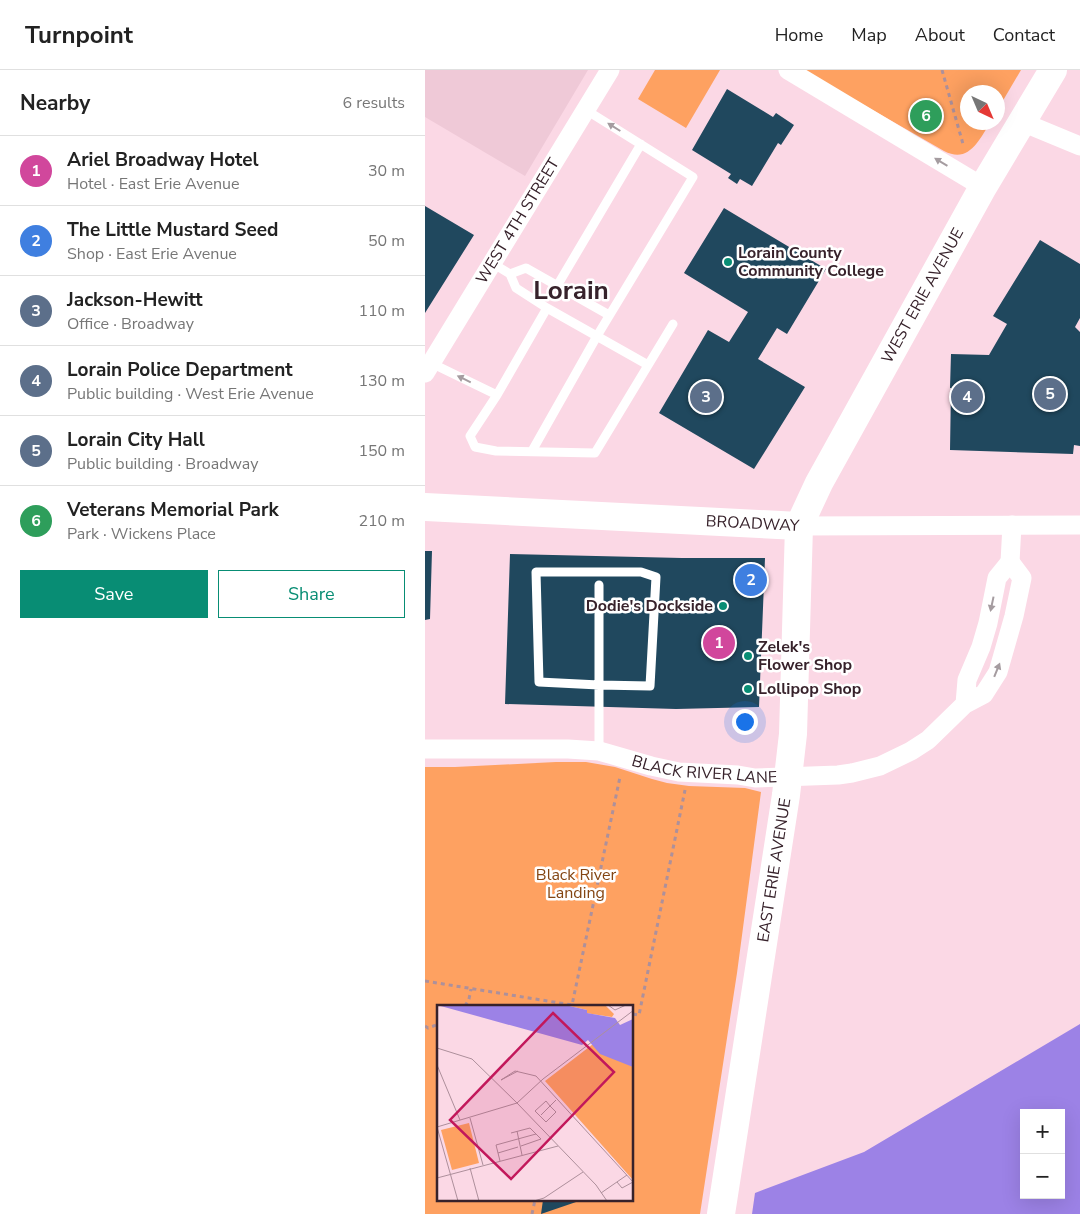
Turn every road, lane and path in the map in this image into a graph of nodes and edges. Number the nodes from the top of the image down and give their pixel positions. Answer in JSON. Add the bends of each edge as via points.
{"nodes":[{"id":1,"x":611,"y":70,"type":"edge"},
{"id":2,"x":788,"y":70,"type":"edge"},
{"id":3,"x":942,"y":70,"type":"edge"},
{"id":4,"x":1053,"y":70,"type":"edge"},
{"id":5,"x":586,"y":110,"type":"junction"},
{"id":6,"x":1022,"y":122,"type":"junction"},
{"id":7,"x":641,"y":144,"type":"junction"},
{"id":8,"x":963,"y":144,"type":"dead end"},
{"id":9,"x":1080,"y":146,"type":"edge"},
{"id":10,"x":983,"y":187,"type":"junction"},
{"id":11,"x":492,"y":263,"type":"junction"},
{"id":12,"x":510,"y":274,"type":"junction"},
{"id":13,"x":557,"y":286,"type":"junction"},
{"id":14,"x":547,"y":308,"type":"junction"},
{"id":15,"x":609,"y":315,"type":"junction"},
{"id":16,"x":673,"y":324,"type":"dead end"},
{"id":17,"x":597,"y":336,"type":"junction"},
{"id":18,"x":648,"y":365,"type":"junction"},
{"id":19,"x":428,"y":368,"type":"edge"},
{"id":20,"x":497,"y":395,"type":"junction"},
{"id":21,"x":531,"y":452,"type":"junction"},
{"id":22,"x":425,"y":507,"type":"edge"},
{"id":23,"x":1012,"y":525,"type":"junction"},
{"id":24,"x":1080,"y":525,"type":"edge"},
{"id":25,"x":799,"y":526,"type":"junction"},
{"id":26,"x":599,"y":585,"type":"dead end"},
{"id":27,"x":599,"y":685,"type":"junction"},
{"id":28,"x":425,"y":749,"type":"edge"},
{"id":29,"x":599,"y":751,"type":"junction"},
{"id":30,"x":624,"y":757,"type":"junction"},
{"id":31,"x":688,"y":772,"type":"junction"},
{"id":32,"x":425,"y":981,"type":"edge"},
{"id":33,"x":471,"y":989,"type":"junction"},
{"id":34,"x":466,"y":1005,"type":"edge"},
{"id":35,"x":565,"y":1005,"type":"edge"},
{"id":36,"x":571,"y":1005,"type":"edge"},
{"id":37,"x":634,"y":1014,"type":"edge"},
{"id":38,"x":437,"y":1025,"type":"edge"},
{"id":39,"x":425,"y":1026,"type":"edge"},
{"id":40,"x":721,"y":1214,"type":"edge"}],
"edges":[{"from":1,"to":5,"type":"street","name":"WEST 4TH STREET"},
{"from":10,"to":2,"type":"street","one_way":true},
{"from":3,"to":8,"type":"path"},
{"from":4,"to":6,"type":"main road","name":"WEST ERIE AVENUE"},
{"from":7,"to":5,"type":"lane","one_way":true},
{"from":5,"to":11,"type":"street","name":"WEST 4TH STREET"},
{"from":6,"to":9,"type":"street"},
{"from":6,"to":10,"type":"main road","name":"WEST ERIE AVENUE"},
{"from":7,"to":13,"type":"lane"},
{"from":7,"to":15,"type":"lane","via":[[693,177]]},
{"from":10,"to":25,"type":"main road","name":"WEST ERIE AVENUE","via":[[819,483]]},
{"from":11,"to":12,"type":"lane"},
{"from":11,"to":19,"type":"street","name":"WEST 4TH STREET"},
{"from":12,"to":13,"type":"lane","via":[[526,268]]},
{"from":12,"to":14,"type":"lane","via":[[516,288]]},
{"from":13,"to":15,"type":"lane"},
{"from":14,"to":17,"type":"lane"},
{"from":14,"to":20,"type":"lane"},
{"from":15,"to":17,"type":"lane"},
{"from":16,"to":18,"type":"lane"},
{"from":17,"to":18,"type":"lane"},
{"from":17,"to":21,"type":"lane"},
{"from":18,"to":21,"type":"lane","via":[[595,453]]},
{"from":20,"to":19,"type":"lane","one_way":true},
{"from":20,"to":21,"type":"lane","via":[[470,436],[475,447]]},
{"from":22,"to":25,"type":"main road","name":"BROADWAY"},
{"from":23,"to":24,"type":"street","name":"BROADWAY"},
{"from":23,"to":25,"type":"street","name":"BROADWAY"},
{"from":23,"to":31,"type":"street","name":"BLACK RIVER LANE","via":[[1010,562],[1022,578],[998,672],[984,694],[965,704],[928,740],[880,766],[838,775],[764,778]]},
{"from":25,"to":40,"type":"main road","name":"EAST ERIE AVENUE","via":[[793,734]]},
{"from":26,"to":27,"type":"lane"},
{"from":27,"to":27,"type":"lane","via":[[650,686],[657,577],[641,572],[536,572],[539,682]]},
{"from":27,"to":29,"type":"lane"},
{"from":28,"to":29,"type":"street","name":"BLACK RIVER LANE"},
{"from":29,"to":30,"type":"street","name":"BLACK RIVER LANE"},
{"from":30,"to":31,"type":"street","name":"BLACK RIVER LANE"},
{"from":30,"to":36,"type":"path"},
{"from":31,"to":37,"type":"path","via":[[639,1015]]},
{"from":32,"to":33,"type":"path"},
{"from":33,"to":34,"type":"path"},
{"from":33,"to":35,"type":"path"},
{"from":38,"to":39,"type":"path"}]}
